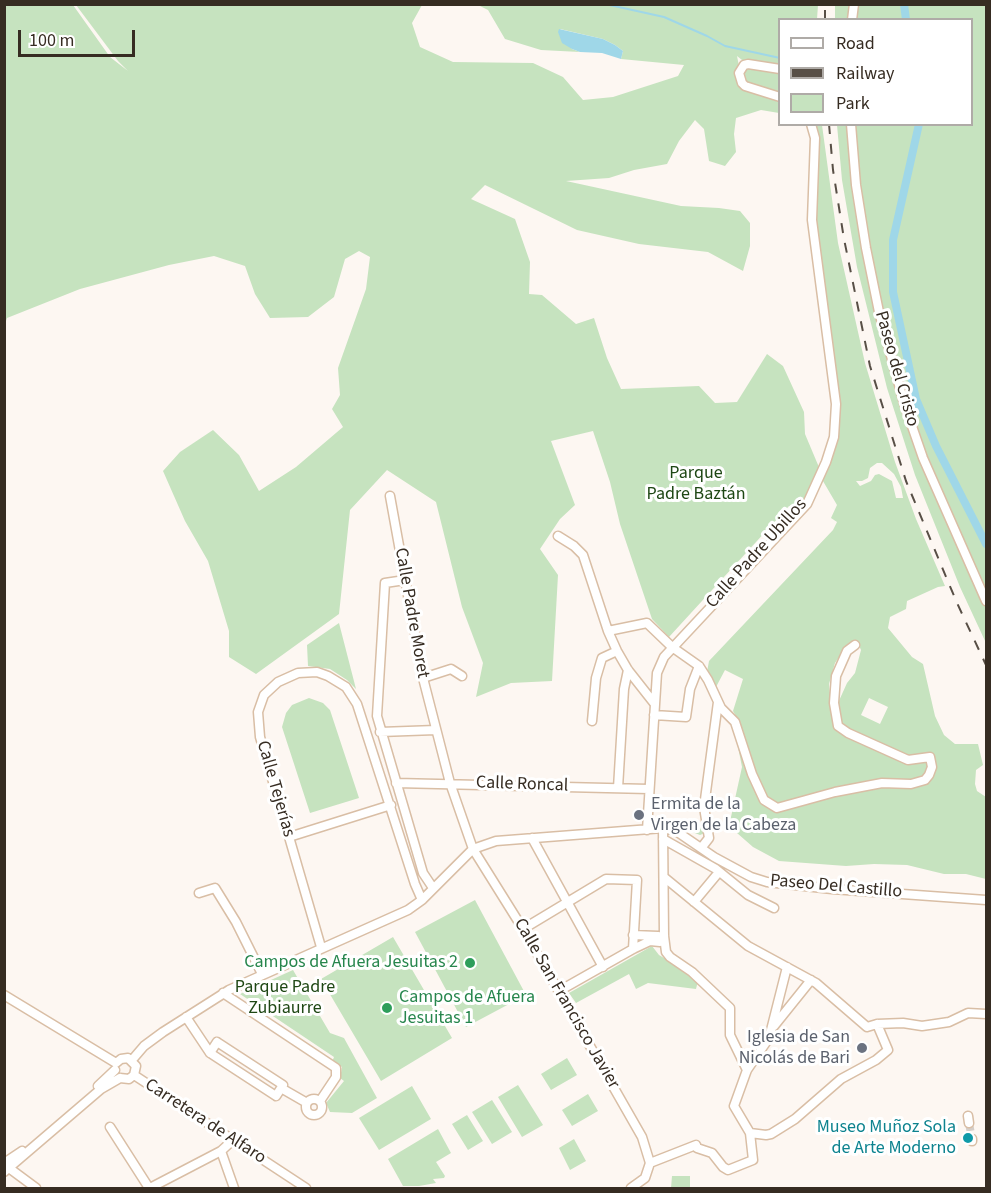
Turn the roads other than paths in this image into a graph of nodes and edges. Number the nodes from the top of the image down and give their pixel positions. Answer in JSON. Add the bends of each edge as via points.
{"nodes":[{"id":1,"x":778,"y":69,"type":"edge"},
{"id":2,"x":778,"y":96,"type":"edge"},
{"id":3,"x":812,"y":126,"type":"edge"},
{"id":4,"x":851,"y":126,"type":"edge"},
{"id":5,"x":390,"y":496,"type":"dead end"},
{"id":6,"x":558,"y":536,"type":"dead end"},
{"id":7,"x":405,"y":580,"type":"junction"},
{"id":8,"x":987,"y":601,"type":"edge"},
{"id":9,"x":608,"y":631,"type":"junction"},
{"id":10,"x":855,"y":645,"type":"dead end"},
{"id":11,"x":672,"y":647,"type":"junction"},
{"id":12,"x":617,"y":651,"type":"junction"},
{"id":13,"x":699,"y":666,"type":"junction"},
{"id":14,"x":628,"y":670,"type":"junction"},
{"id":15,"x":462,"y":676,"type":"dead end"},
{"id":16,"x":423,"y":678,"type":"junction"},
{"id":17,"x":718,"y":701,"type":"junction"},
{"id":18,"x":654,"y":703,"type":"junction"},
{"id":19,"x":654,"y":715,"type":"junction"},
{"id":20,"x":592,"y":721,"type":"dead end"},
{"id":21,"x":436,"y":730,"type":"junction"},
{"id":22,"x":380,"y":732,"type":"junction"},
{"id":23,"x":396,"y":783,"type":"junction"},
{"id":24,"x":450,"y":783,"type":"junction"},
{"id":25,"x":618,"y":788,"type":"junction"},
{"id":26,"x":649,"y":789,"type":"junction"},
{"id":27,"x":390,"y":805,"type":"junction"},
{"id":28,"x":663,"y":828,"type":"junction"},
{"id":29,"x":647,"y":830,"type":"junction"},
{"id":30,"x":289,"y":837,"type":"junction"},
{"id":31,"x":532,"y":838,"type":"junction"},
{"id":32,"x":663,"y":839,"type":"junction"},
{"id":33,"x":702,"y":847,"type":"junction"},
{"id":34,"x":473,"y":849,"type":"junction"},
{"id":35,"x":719,"y":872,"type":"junction"},
{"id":36,"x":665,"y":878,"type":"junction"},
{"id":37,"x":433,"y":888,"type":"junction"},
{"id":38,"x":199,"y":893,"type":"dead end"},
{"id":39,"x":422,"y":900,"type":"junction"},
{"id":40,"x":987,"y":900,"type":"edge"},
{"id":41,"x":566,"y":902,"type":"junction"},
{"id":42,"x":694,"y":902,"type":"junction"},
{"id":43,"x":774,"y":908,"type":"dead end"},
{"id":44,"x":523,"y":929,"type":"junction"},
{"id":45,"x":633,"y":935,"type":"junction"},
{"id":46,"x":664,"y":936,"type":"junction"},
{"id":47,"x":321,"y":947,"type":"junction"},
{"id":48,"x":633,"y":949,"type":"junction"},
{"id":49,"x":603,"y":967,"type":"junction"},
{"id":50,"x":787,"y":967,"type":"junction"},
{"id":51,"x":262,"y":974,"type":"junction"},
{"id":52,"x":814,"y":982,"type":"junction"},
{"id":53,"x":559,"y":991,"type":"junction"},
{"id":54,"x":223,"y":993,"type":"junction"},
{"id":55,"x":4,"y":995,"type":"edge"},
{"id":56,"x":987,"y":1014,"type":"edge"},
{"id":57,"x":186,"y":1017,"type":"junction"},
{"id":58,"x":877,"y":1024,"type":"junction"},
{"id":59,"x":772,"y":1028,"type":"junction"},
{"id":60,"x":210,"y":1053,"type":"junction"},
{"id":61,"x":132,"y":1060,"type":"junction"},
{"id":62,"x":115,"y":1066,"type":"junction"},
{"id":63,"x":747,"y":1070,"type":"junction"},
{"id":64,"x":134,"y":1075,"type":"junction"},
{"id":65,"x":120,"y":1078,"type":"junction"},
{"id":66,"x":281,"y":1088,"type":"junction"},
{"id":67,"x":320,"y":1101,"type":"junction"},
{"id":68,"x":307,"y":1103,"type":"junction"},
{"id":69,"x":110,"y":1127,"type":"dead end"},
{"id":70,"x":750,"y":1133,"type":"junction"},
{"id":71,"x":233,"y":1140,"type":"junction"},
{"id":72,"x":221,"y":1151,"type":"junction"},
{"id":73,"x":4,"y":1154,"type":"edge"},
{"id":74,"x":15,"y":1157,"type":"junction"},
{"id":75,"x":650,"y":1163,"type":"junction"},
{"id":76,"x":6,"y":1168,"type":"edge"},
{"id":77,"x":635,"y":1187,"type":"edge"},
{"id":78,"x":36,"y":1188,"type":"edge"},
{"id":79,"x":149,"y":1188,"type":"edge"},
{"id":80,"x":234,"y":1188,"type":"edge"},
{"id":81,"x":306,"y":1188,"type":"edge"}],
"edges":[{"from":1,"to":2,"type":"street","via":[[748,64],[738,74],[745,86]]},
{"from":3,"to":11,"type":"street","name":"Calle Padre Ubillos","via":[[815,138],[812,219],[836,404],[834,436],[807,504]]},
{"from":4,"to":8,"type":"street","name":"Paseo del Cristo","via":[[866,248],[904,403],[923,458]]},
{"from":5,"to":7,"type":"street","name":"Calle Padre Moret"},
{"from":6,"to":9,"type":"street","via":[[583,555]]},
{"from":7,"to":16,"type":"street","name":"Calle Padre Moret"},
{"from":7,"to":22,"type":"street","via":[[385,583],[377,716]]},
{"from":9,"to":11,"type":"street","via":[[647,623]]},
{"from":9,"to":12,"type":"street"},
{"from":10,"to":17,"type":"street","via":[[847,651],[836,676],[834,703],[838,726],[908,760],[930,758],[932,767],[925,780],[911,784],[882,783],[777,808],[764,800],[735,722]]},
{"from":11,"to":13,"type":"street"},
{"from":11,"to":18,"type":"street","name":"Calle Padre Ubillos","via":[[657,673]]},
{"from":12,"to":14,"type":"street"},
{"from":12,"to":20,"type":"street","via":[[602,658]]},
{"from":13,"to":17,"type":"street"},
{"from":13,"to":19,"type":"street","via":[[690,689],[686,717]]},
{"from":14,"to":18,"type":"street"},
{"from":14,"to":25,"type":"street"},
{"from":15,"to":16,"type":"street","via":[[451,669]]},
{"from":16,"to":21,"type":"street","name":"Calle Padre Moret"},
{"from":17,"to":33,"type":"street","via":[[704,807],[709,838]]},
{"from":18,"to":19,"type":"street","name":"Calle Padre Ubillos"},
{"from":19,"to":26,"type":"street","name":"Calle Padre Ubillos"},
{"from":21,"to":22,"type":"street"},
{"from":21,"to":24,"type":"street","name":"Calle Padre Moret"},
{"from":22,"to":23,"type":"street"},
{"from":23,"to":24,"type":"street","name":"Calle Roncal"},
{"from":23,"to":37,"type":"street","via":[[423,873]]},
{"from":24,"to":25,"type":"street","name":"Calle Roncal"},
{"from":24,"to":34,"type":"street","name":"Calle Padre Moret"},
{"from":25,"to":26,"type":"street","name":"Calle Roncal"},
{"from":26,"to":29,"type":"street","name":"Calle Padre Ubillos"},
{"from":27,"to":30,"type":"street"},
{"from":27,"to":30,"type":"street","name":"Calle Tejerías","via":[[357,704],[346,687],[317,672],[298,673],[278,682],[264,696],[258,712],[260,737]]},
{"from":27,"to":39,"type":"street","name":"Calle Tejerías"},
{"from":28,"to":29,"type":"street"},
{"from":28,"to":32,"type":"street"},
{"from":28,"to":33,"type":"street","name":"Paseo Del Castillo"},
{"from":29,"to":31,"type":"street"},
{"from":30,"to":47,"type":"street","name":"Calle Tejerías"},
{"from":31,"to":34,"type":"street","via":[[496,841]]},
{"from":31,"to":41,"type":"street"},
{"from":32,"to":35,"type":"street"},
{"from":32,"to":36,"type":"street"},
{"from":33,"to":40,"type":"street","name":"Paseo Del Castillo","via":[[747,876],[767,882]]},
{"from":34,"to":37,"type":"street"},
{"from":34,"to":44,"type":"street","name":"Calle San Francisco Javier"},
{"from":35,"to":42,"type":"street"},
{"from":35,"to":43,"type":"street","via":[[748,895]]},
{"from":36,"to":42,"type":"street"},
{"from":36,"to":46,"type":"street"},
{"from":37,"to":39,"type":"street"},
{"from":38,"to":51,"type":"street","via":[[215,888]]},
{"from":39,"to":47,"type":"street","via":[[408,910]]},
{"from":41,"to":44,"type":"street"},
{"from":41,"to":45,"type":"street","via":[[606,879],[637,880]]},
{"from":41,"to":49,"type":"street"},
{"from":42,"to":50,"type":"street","via":[[748,946]]},
{"from":44,"to":53,"type":"street","name":"Calle San Francisco Javier"},
{"from":45,"to":46,"type":"street"},
{"from":45,"to":48,"type":"street"},
{"from":46,"to":48,"type":"street","via":[[660,942],[650,941]]},
{"from":46,"to":63,"type":"street","via":[[670,957],[730,1008],[730,1035]]},
{"from":47,"to":51,"type":"street"},
{"from":48,"to":49,"type":"street"},
{"from":49,"to":53,"type":"street"},
{"from":50,"to":52,"type":"street"},
{"from":50,"to":59,"type":"street"},
{"from":51,"to":54,"type":"street"},
{"from":52,"to":58,"type":"street","via":[[862,1024]]},
{"from":52,"to":59,"type":"street"},
{"from":53,"to":75,"type":"street","name":"Calle San Francisco Javier","via":[[642,1137]]},
{"from":54,"to":57,"type":"street"},
{"from":54,"to":67,"type":"street","via":[[336,1068],[336,1077]]},
{"from":55,"to":62,"type":"street"},
{"from":56,"to":58,"type":"street","via":[[968,1013],[950,1022],[922,1026]]},
{"from":57,"to":60,"type":"street"},
{"from":57,"to":61,"type":"street","via":[[144,1046]]},
{"from":58,"to":70,"type":"street","via":[[888,1050],[863,1069],[841,1079],[795,1119],[766,1136]]},
{"from":59,"to":63,"type":"street"},
{"from":60,"to":66,"type":"street","via":[[276,1096]]},
{"from":60,"to":66,"type":"street","via":[[217,1042],[283,1085]]},
{"from":61,"to":62,"type":"street","via":[[121,1059]]},
{"from":61,"to":64,"type":"street","via":[[136,1066]]},
{"from":62,"to":65,"type":"street"},
{"from":62,"to":74,"type":"street"},
{"from":63,"to":70,"type":"street","via":[[734,1106]]},
{"from":64,"to":65,"type":"street"},
{"from":64,"to":71,"type":"street","name":"Carretera de Alfaro"},
{"from":65,"to":76,"type":"street"},
{"from":66,"to":68,"type":"street"},
{"from":67,"to":68,"type":"street"},
{"from":67,"to":68,"type":"street","via":[[322,1110],[316,1115],[309,1113]]},
{"from":69,"to":79,"type":"street"},
{"from":70,"to":75,"type":"street","via":[[753,1160],[728,1170],[712,1153],[696,1145]]},
{"from":71,"to":72,"type":"street"},
{"from":71,"to":81,"type":"street","name":"Carretera de Alfaro"},
{"from":72,"to":79,"type":"street"},
{"from":72,"to":80,"type":"street"},
{"from":73,"to":74,"type":"street"},
{"from":74,"to":76,"type":"street"},
{"from":75,"to":77,"type":"street","via":[[645,1179]]},
{"from":76,"to":78,"type":"street"}]}
